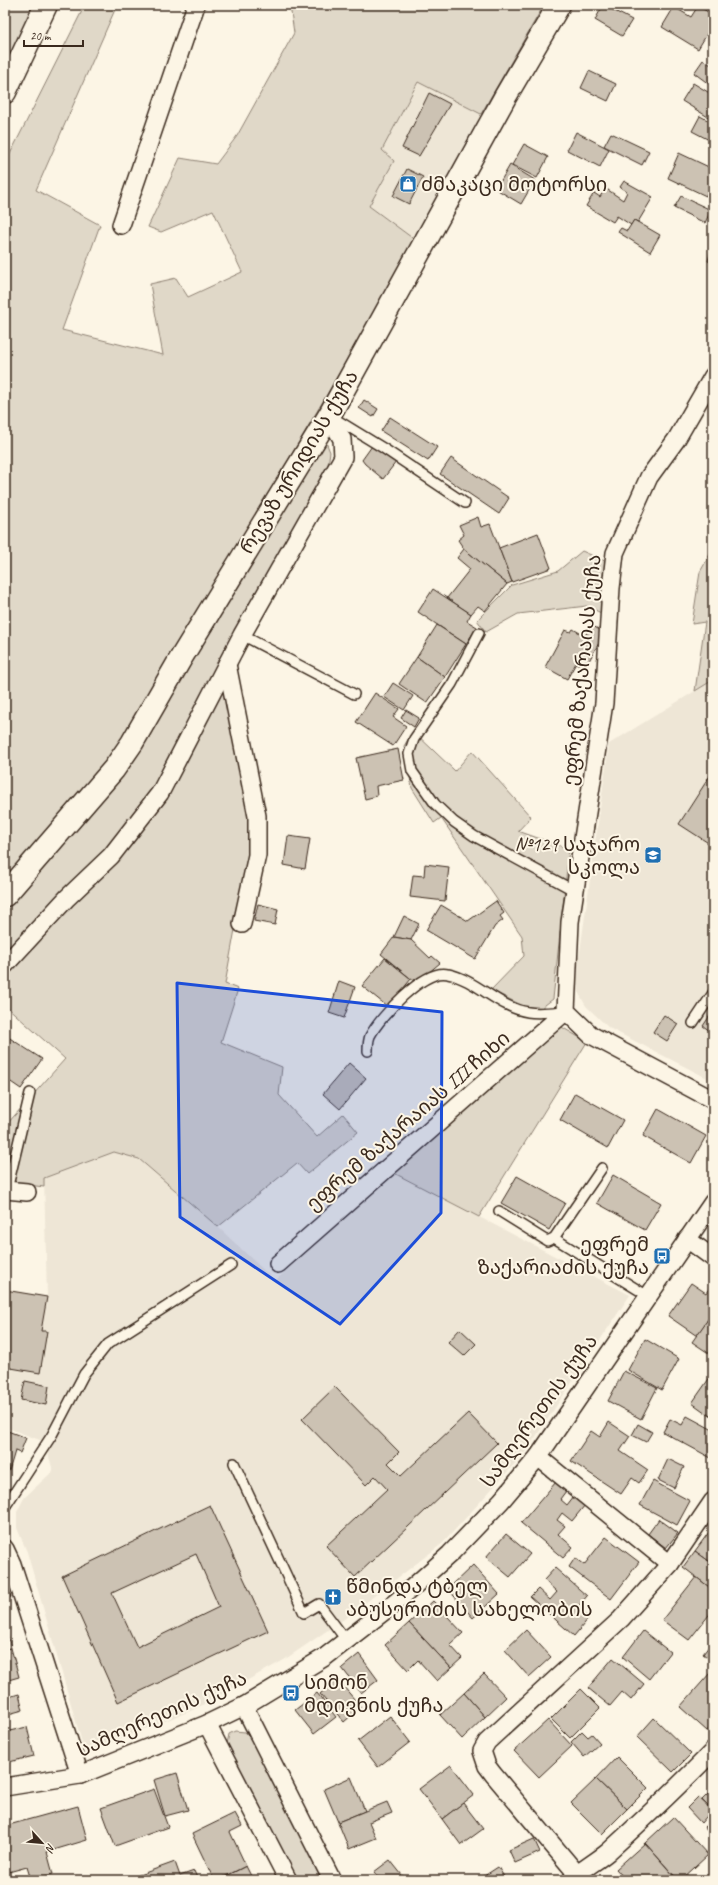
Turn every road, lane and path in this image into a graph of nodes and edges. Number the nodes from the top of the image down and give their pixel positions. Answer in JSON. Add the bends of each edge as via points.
{"nodes":[{"id":1,"x":46,"y":5,"type":"edge"},
{"id":2,"x":196,"y":5,"type":"edge"},
{"id":3,"x":559,"y":5,"type":"edge"},
{"id":4,"x":5,"y":92,"type":"edge"},
{"id":5,"x":121,"y":225,"type":"dead end"},
{"id":6,"x":713,"y":376,"type":"edge"},
{"id":7,"x":329,"y":416,"type":"junction"},
{"id":8,"x":465,"y":503,"type":"dead end"},
{"id":9,"x":480,"y":633,"type":"dead end"},
{"id":10,"x":242,"y":636,"type":"junction"},
{"id":11,"x":227,"y":664,"type":"junction"},
{"id":12,"x":354,"y":694,"type":"dead end"},
{"id":13,"x":575,"y":891,"type":"junction"},
{"id":14,"x":5,"y":895,"type":"edge"},
{"id":15,"x":242,"y":924,"type":"dead end"},
{"id":16,"x":5,"y":965,"type":"edge"},
{"id":17,"x":713,"y":993,"type":"edge"},
{"id":18,"x":566,"y":1011,"type":"junction"},
{"id":19,"x":693,"y":1023,"type":"dead end"},
{"id":20,"x":368,"y":1051,"type":"dead end"},
{"id":21,"x":30,"y":1093,"type":"dead end"},
{"id":22,"x":713,"y":1100,"type":"edge"},
{"id":23,"x":602,"y":1168,"type":"dead end"},
{"id":24,"x":6,"y":1190,"type":"edge"},
{"id":25,"x":28,"y":1192,"type":"dead end"},
{"id":26,"x":712,"y":1204,"type":"edge"},
{"id":27,"x":499,"y":1211,"type":"dead end"},
{"id":28,"x":554,"y":1238,"type":"junction"},
{"id":29,"x":686,"y":1239,"type":"junction"},
{"id":30,"x":713,"y":1258,"type":"edge"},
{"id":31,"x":278,"y":1264,"type":"dead end"},
{"id":32,"x":231,"y":1265,"type":"dead end"},
{"id":33,"x":648,"y":1296,"type":"junction"},
{"id":34,"x":538,"y":1457,"type":"junction"},
{"id":35,"x":234,"y":1463,"type":"dead end"},
{"id":36,"x":713,"y":1501,"type":"edge"},
{"id":37,"x":5,"y":1507,"type":"edge"},
{"id":38,"x":5,"y":1549,"type":"edge"},
{"id":39,"x":670,"y":1564,"type":"junction"},
{"id":40,"x":346,"y":1640,"type":"junction"},
{"id":41,"x":244,"y":1706,"type":"junction"},
{"id":42,"x":207,"y":1724,"type":"junction"},
{"id":43,"x":713,"y":1751,"type":"edge"},
{"id":44,"x":80,"y":1775,"type":"junction"},
{"id":45,"x":5,"y":1787,"type":"edge"},
{"id":46,"x":574,"y":1877,"type":"edge"},
{"id":47,"x":288,"y":1880,"type":"edge"},
{"id":48,"x":332,"y":1880,"type":"edge"}],
"edges":[{"from":1,"to":4,"type":"street"},
{"from":2,"to":5,"type":"street"},
{"from":3,"to":7,"type":"street","name":"რევაზ ურიდიას ქუჩა","via":[[505,97]]},
{"from":6,"to":13,"type":"street","name":"ეფრემ ზაქარაიას ქუჩა","via":[[676,440],[649,477],[615,553],[604,703]]},
{"from":7,"to":8,"type":"lane","via":[[383,448]]},
{"from":7,"to":10,"type":"street","via":[[342,439],[343,457]]},
{"from":7,"to":14,"type":"street","name":"რევაზ ურიდიას ქუჩა","via":[[132,743],[114,768]]},
{"from":9,"to":13,"type":"lane","via":[[452,684],[414,739],[409,754],[412,771],[435,804],[454,822],[474,836]]},
{"from":10,"to":11,"type":"street"},
{"from":10,"to":12,"type":"lane"},
{"from":11,"to":15,"type":"street","via":[[257,816],[257,855]]},
{"from":11,"to":16,"type":"street","via":[[160,794],[111,856],[67,898]]},
{"from":13,"to":18,"type":"street","name":"ეფრემ ზაქარაიას ქუჩა","via":[[570,922]]},
{"from":17,"to":19,"type":"lane"},
{"from":18,"to":20,"type":"lane","via":[[528,1012],[514,1008],[455,976],[440,973],[415,986],[397,1000],[370,1037]]},
{"from":18,"to":22,"type":"street","via":[[591,1035]]},
{"from":18,"to":31,"type":"street","name":"ეფრემ ზაქარაიას III ჩიხი"},
{"from":21,"to":24,"type":"lane"},
{"from":23,"to":28,"type":"lane"},
{"from":24,"to":25,"type":"street"},
{"from":26,"to":29,"type":"street","name":"სამღერეთის ქუჩა"},
{"from":27,"to":28,"type":"lane","via":[[547,1241]]},
{"from":28,"to":33,"type":"lane"},
{"from":29,"to":30,"type":"street"},
{"from":29,"to":33,"type":"street","name":"სამღერეთის ქუჩა"},
{"from":32,"to":37,"type":"lane","via":[[108,1344],[84,1374],[52,1436]]},
{"from":33,"to":34,"type":"street","name":"სამღერეთის ქუჩა"},
{"from":34,"to":39,"type":"street"},
{"from":34,"to":40,"type":"street","name":"სამღერეთის ქუჩა","via":[[501,1501],[450,1554],[396,1602]]},
{"from":35,"to":40,"type":"lane","via":[[304,1613],[319,1604]]},
{"from":36,"to":39,"type":"street"},
{"from":38,"to":44,"type":"street"},
{"from":39,"to":46,"type":"street","via":[[621,1619],[487,1742],[482,1751],[493,1774]]},
{"from":40,"to":41,"type":"street","name":"სამღერეთის ქუჩა","via":[[324,1657]]},
{"from":41,"to":42,"type":"street","name":"სამღერეთის ქუჩა"},
{"from":41,"to":48,"type":"street"},
{"from":42,"to":44,"type":"street","name":"სამღერეთის ქუჩა"},
{"from":42,"to":47,"type":"street"},
{"from":43,"to":46,"type":"street","via":[[669,1796],[601,1858]]},
{"from":44,"to":45,"type":"street","name":"სამღერეთის ქუჩა"}]}
